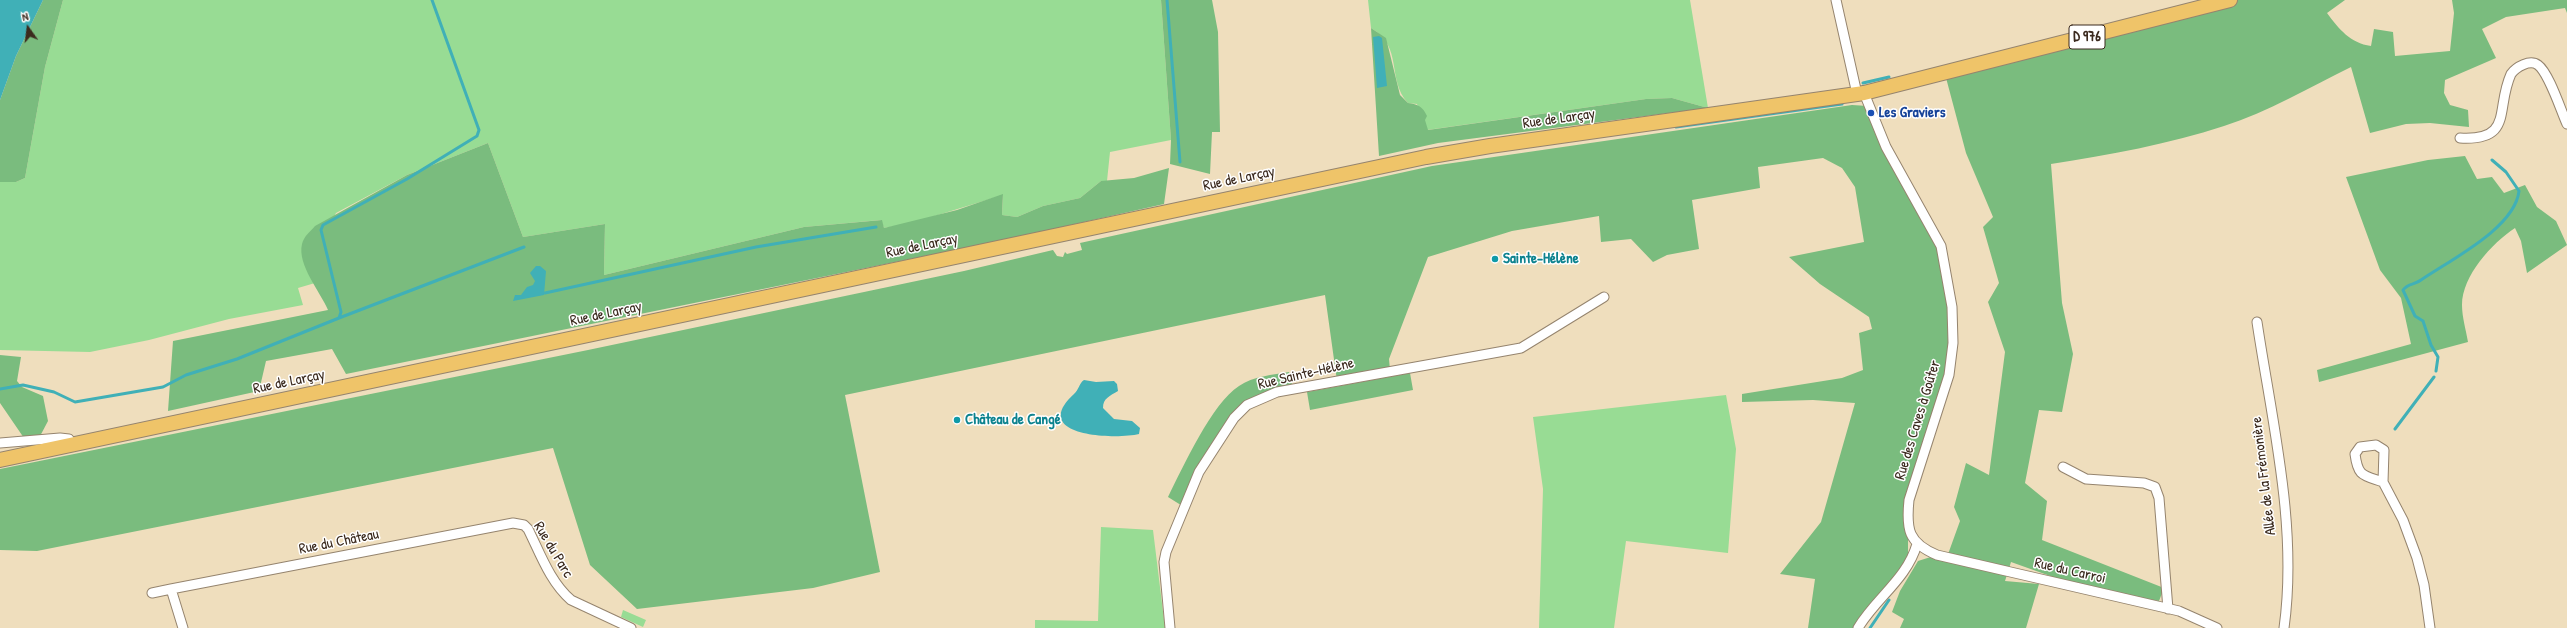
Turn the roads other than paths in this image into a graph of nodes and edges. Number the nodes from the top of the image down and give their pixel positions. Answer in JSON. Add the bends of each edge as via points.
{"nodes":[{"id":1,"x":1836,"y":0,"type":"edge"},
{"id":2,"x":2230,"y":0,"type":"edge"},
{"id":3,"x":1861,"y":94,"type":"junction"},
{"id":4,"x":2567,"y":124,"type":"edge"},
{"id":5,"x":2460,"y":138,"type":"dead end"},
{"id":6,"x":1604,"y":297,"type":"dead end"},
{"id":7,"x":2257,"y":322,"type":"dead end"},
{"id":8,"x":0,"y":443,"type":"edge"},
{"id":9,"x":72,"y":445,"type":"junction"},
{"id":10,"x":0,"y":460,"type":"edge"},
{"id":11,"x":2064,"y":467,"type":"dead end"},
{"id":12,"x":2383,"y":482,"type":"dead end"},
{"id":13,"x":513,"y":523,"type":"joint"},
{"id":14,"x":1917,"y":544,"type":"junction"},
{"id":15,"x":171,"y":589,"type":"junction"},
{"id":16,"x":152,"y":593,"type":"dead end"},
{"id":17,"x":2168,"y":609,"type":"junction"},
{"id":18,"x":613,"y":625,"type":"edge"},
{"id":19,"x":182,"y":628,"type":"edge"},
{"id":20,"x":631,"y":628,"type":"edge"},
{"id":21,"x":1170,"y":628,"type":"edge"},
{"id":22,"x":1858,"y":628,"type":"edge"},
{"id":23,"x":2217,"y":628,"type":"edge"},
{"id":24,"x":2284,"y":628,"type":"edge"},
{"id":25,"x":2430,"y":628,"type":"edge"}],
"edges":[{"from":1,"to":3,"type":"street","name":"Rue des Caves à Goûter"},
{"from":2,"to":3,"type":"main road","number":"D 976"},
{"from":3,"to":9,"type":"main road","name":"Rue de Larçay","via":[[1490,146],[1426,158]]},
{"from":3,"to":14,"type":"street","name":"Rue des Caves à Goûter","via":[[1886,147],[1941,246],[1948,281],[1953,327],[1949,375],[1909,500],[1908,526]]},
{"from":4,"to":5,"type":"street","via":[[2543,72],[2536,64],[2530,63],[2517,68],[2511,74],[2498,124],[2493,133],[2482,138]]},
{"from":6,"to":21,"type":"street","name":"Rue Sainte-Hélène","via":[[1521,348],[1277,392],[1244,408],[1234,418],[1199,472],[1166,552],[1164,562]]},
{"from":7,"to":24,"type":"street","name":"Allée de la Frémonière","via":[[2282,493],[2288,590]]},
{"from":8,"to":9,"type":"street","via":[[60,438],[69,439]]},
{"from":9,"to":10,"type":"main road","name":"Rue de Larçay"},
{"from":11,"to":17,"type":"street","via":[[2086,479],[2144,483],[2155,487],[2159,498]]},
{"from":12,"to":25,"type":"street","via":[[2403,520],[2417,558]]},
{"from":13,"to":15,"type":"street","name":"Rue du Château"},
{"from":13,"to":18,"type":"street","name":"Rue du Parc","via":[[519,523],[528,529],[549,572],[563,593]]},
{"from":14,"to":17,"type":"street","name":"Rue du Carroi","via":[[1924,550],[1947,558]]},
{"from":14,"to":22,"type":"street","via":[[1897,583],[1866,614]]},
{"from":15,"to":16,"type":"street","name":"Rue du Château"},
{"from":15,"to":19,"type":"street"},
{"from":17,"to":23,"type":"street","name":"Rue du Carroi","via":[[2196,617]]},
{"from":18,"to":20,"type":"street","name":"Rue du Parc"}]}
